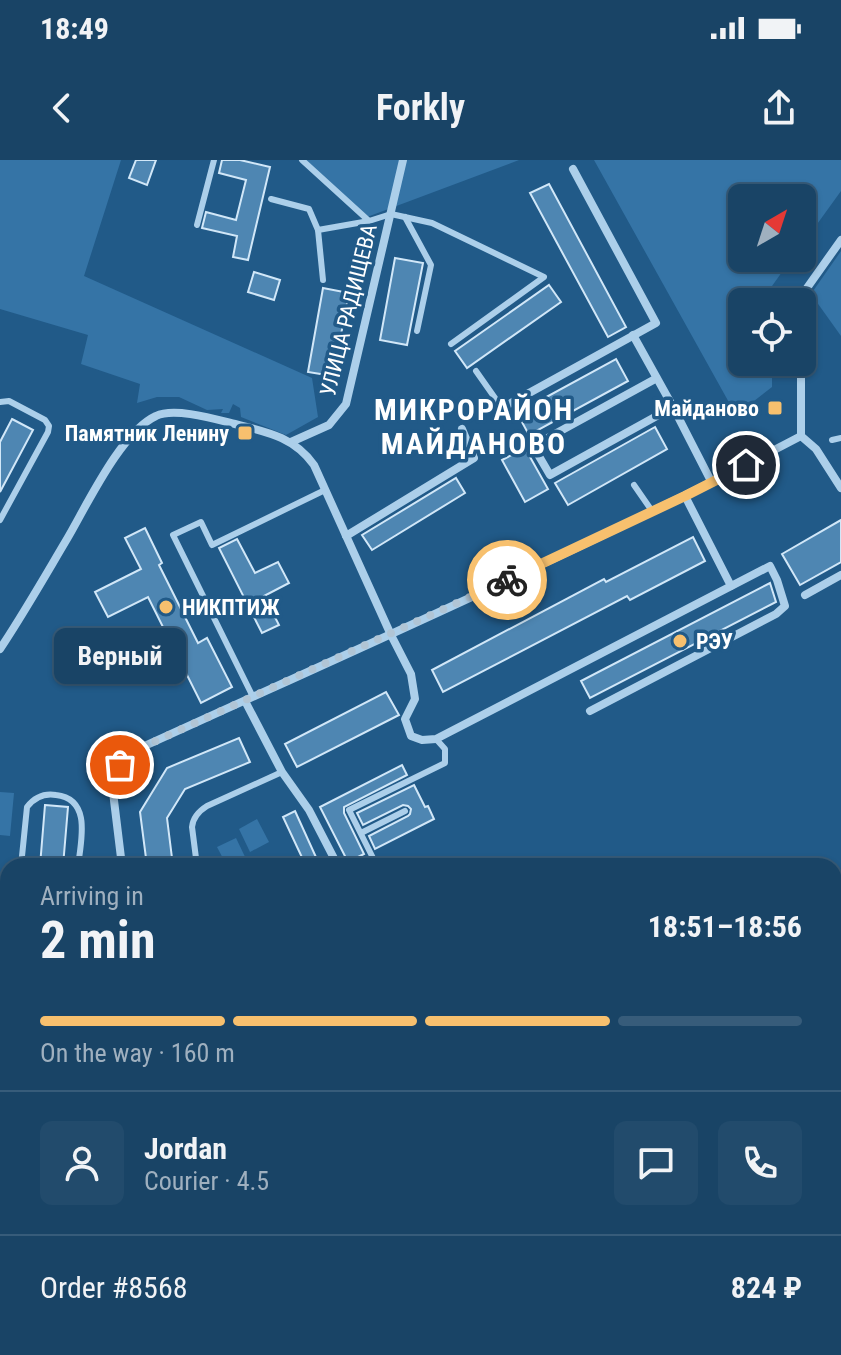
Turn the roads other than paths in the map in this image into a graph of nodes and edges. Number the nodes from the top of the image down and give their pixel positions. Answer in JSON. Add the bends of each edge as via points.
{"nodes":[{"id":1,"x":214,"y":160,"type":"edge"},
{"id":2,"x":302,"y":160,"type":"edge"},
{"id":3,"x":403,"y":160,"type":"edge"},
{"id":4,"x":573,"y":169,"type":"dead end"},
{"id":5,"x":271,"y":199,"type":"dead end"},
{"id":6,"x":391,"y":214,"type":"junction"},
{"id":7,"x":405,"y":217,"type":"junction"},
{"id":8,"x":369,"y":221,"type":"junction"},
{"id":9,"x":197,"y":225,"type":"dead end"},
{"id":10,"x":318,"y":230,"type":"junction"},
{"id":11,"x":841,"y":240,"type":"edge"},
{"id":12,"x":323,"y":280,"type":"dead end"},
{"id":13,"x":807,"y":288,"type":"edge"},
{"id":14,"x":417,"y":331,"type":"dead end"},
{"id":15,"x":633,"y":335,"type":"junction"},
{"id":16,"x":451,"y":344,"type":"dead end"},
{"id":17,"x":476,"y":371,"type":"dead end"},
{"id":18,"x":801,"y":376,"type":"edge"},
{"id":19,"x":657,"y":378,"type":"junction"},
{"id":20,"x":0,"y":402,"type":"edge"},
{"id":21,"x":673,"y":407,"type":"junction"},
{"id":22,"x":502,"y":408,"type":"joint"},
{"id":23,"x":462,"y":429,"type":"dead end"},
{"id":24,"x":801,"y":436,"type":"junction"},
{"id":25,"x":841,"y":438,"type":"edge"},
{"id":26,"x":832,"y":440,"type":"dead end"},
{"id":27,"x":291,"y":442,"type":"junction"},
{"id":28,"x":712,"y":483,"type":"junction"},
{"id":29,"x":634,"y":485,"type":"dead end"},
{"id":30,"x":841,"y":488,"type":"edge"},
{"id":31,"x":325,"y":490,"type":"junction"},
{"id":32,"x":685,"y":496,"type":"junction"},
{"id":33,"x":652,"y":511,"type":"junction"},
{"id":34,"x":0,"y":520,"type":"edge"},
{"id":35,"x":346,"y":536,"type":"junction"},
{"id":36,"x":841,"y":575,"type":"edge"},
{"id":37,"x":731,"y":586,"type":"junction"},
{"id":38,"x":805,"y":595,"type":"dead end"},
{"id":39,"x":391,"y":635,"type":"junction"},
{"id":40,"x":0,"y":649,"type":"edge"},
{"id":41,"x":249,"y":699,"type":"junction"},
{"id":42,"x":590,"y":711,"type":"dead end"},
{"id":43,"x":436,"y":739,"type":"junction"},
{"id":44,"x":282,"y":772,"type":"junction"},
{"id":45,"x":405,"y":811,"type":"dead end"},
{"id":46,"x":361,"y":833,"type":"junction"},
{"id":47,"x":22,"y":858,"type":"edge"},
{"id":48,"x":79,"y":858,"type":"edge"},
{"id":49,"x":121,"y":858,"type":"edge"},
{"id":50,"x":196,"y":858,"type":"edge"},
{"id":51,"x":334,"y":858,"type":"edge"},
{"id":52,"x":373,"y":858,"type":"edge"}],
"edges":[{"from":1,"to":9,"type":"lane"},
{"from":2,"to":8,"type":"lane"},
{"from":3,"to":6,"type":"street","name":"УЛИЦА РАДИЩЕВА"},
{"from":4,"to":15,"type":"street","via":[[656,323]]},
{"from":5,"to":10,"type":"lane","via":[[309,209]]},
{"from":6,"to":7,"type":"lane"},
{"from":6,"to":8,"type":"lane"},
{"from":6,"to":27,"type":"street","name":"УЛИЦА РАДИЩЕВА","via":[[346,404],[329,425]]},
{"from":7,"to":14,"type":"lane","via":[[431,265]]},
{"from":7,"to":16,"type":"lane","via":[[432,223],[544,277]]},
{"from":8,"to":10,"type":"lane"},
{"from":10,"to":12,"type":"lane"},
{"from":11,"to":13,"type":"street"},
{"from":15,"to":19,"type":"street"},
{"from":15,"to":22,"type":"street"},
{"from":17,"to":22,"type":"lane"},
{"from":18,"to":24,"type":"street"},
{"from":19,"to":21,"type":"street"},
{"from":19,"to":21,"type":"street","via":[[533,446],[550,475]]},
{"from":20,"to":34,"type":"lane","via":[[9,401],[49,426]]},
{"from":21,"to":28,"type":"street"},
{"from":23,"to":35,"type":"street","via":[[474,458]]},
{"from":24,"to":28,"type":"street"},
{"from":24,"to":30,"type":"street"},
{"from":25,"to":26,"type":"lane"},
{"from":27,"to":31,"type":"street","via":[[305,452]]},
{"from":27,"to":40,"type":"street","via":[[221,420],[170,412],[155,416],[111,462]]},
{"from":28,"to":32,"type":"street"},
{"from":29,"to":33,"type":"lane"},
{"from":31,"to":35,"type":"street"},
{"from":31,"to":41,"type":"lane","via":[[212,545],[201,522],[173,535]]},
{"from":32,"to":33,"type":"street"},
{"from":32,"to":37,"type":"street"},
{"from":33,"to":39,"type":"street"},
{"from":35,"to":39,"type":"street"},
{"from":36,"to":38,"type":"street"},
{"from":37,"to":42,"type":"street","via":[[770,566],[785,606]]},
{"from":37,"to":43,"type":"street"},
{"from":39,"to":41,"type":"street"},
{"from":39,"to":43,"type":"street","via":[[411,674],[415,699],[405,719],[411,736]]},
{"from":41,"to":44,"type":"street"},
{"from":41,"to":49,"type":"street","via":[[136,750],[120,765],[112,784]]},
{"from":43,"to":46,"type":"lane","via":[[445,749],[445,763],[349,810]]},
{"from":44,"to":50,"type":"lane","via":[[199,812],[192,827]]},
{"from":44,"to":51,"type":"street"},
{"from":45,"to":46,"type":"lane"},
{"from":46,"to":52,"type":"lane"},
{"from":47,"to":48,"type":"lane","via":[[27,807],[36,798],[54,794],[80,810]]}]}
